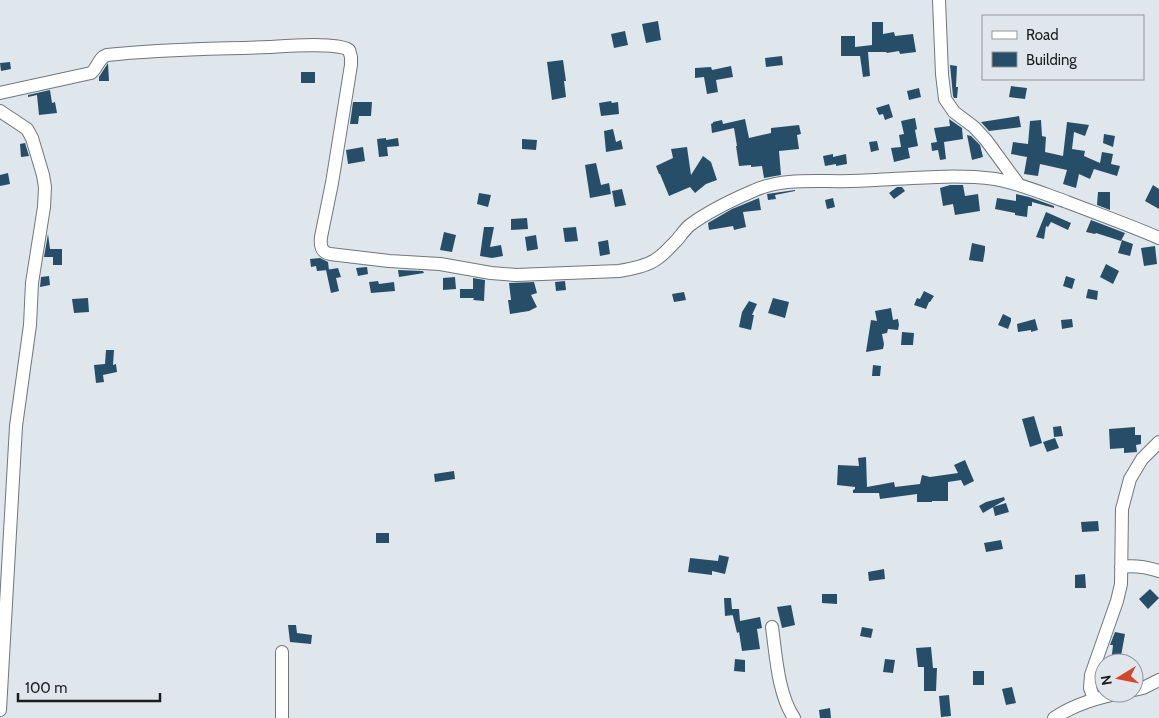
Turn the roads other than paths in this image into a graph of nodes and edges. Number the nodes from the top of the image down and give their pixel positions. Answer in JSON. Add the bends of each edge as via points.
{"nodes":[{"id":1,"x":939,"y":0,"type":"edge"},
{"id":2,"x":0,"y":93,"type":"edge"},
{"id":3,"x":0,"y":111,"type":"edge"},
{"id":4,"x":1019,"y":185,"type":"junction"},
{"id":5,"x":1159,"y":238,"type":"edge"},
{"id":6,"x":1159,"y":442,"type":"edge"},
{"id":7,"x":6,"y":492,"type":"edge"},
{"id":8,"x":1121,"y":567,"type":"junction"},
{"id":9,"x":1159,"y":571,"type":"edge"},
{"id":10,"x":772,"y":627,"type":"dead end"},
{"id":11,"x":282,"y":652,"type":"dead end"},
{"id":12,"x":1099,"y":653,"type":"edge"},
{"id":13,"x":1094,"y":669,"type":"edge"},
{"id":14,"x":1159,"y":680,"type":"edge"},
{"id":15,"x":1144,"y":688,"type":"edge"},
{"id":16,"x":1094,"y":699,"type":"joint"},
{"id":17,"x":0,"y":710,"type":"edge"},
{"id":18,"x":282,"y":718,"type":"edge"},
{"id":19,"x":794,"y":718,"type":"edge"},
{"id":20,"x":1054,"y":718,"type":"edge"}],
"edges":[{"from":1,"to":4,"type":"street","via":[[945,99],[954,112],[986,140]]},
{"from":2,"to":4,"type":"street","via":[[91,73],[107,55],[314,45],[344,47],[349,50],[351,65],[321,237],[322,249],[330,254],[440,264],[491,273],[560,274],[635,268],[657,259],[688,226],[712,211],[756,189],[786,182],[971,177]]},
{"from":3,"to":7,"type":"street","via":[[30,134],[45,187],[32,283],[30,325]]},
{"from":4,"to":5,"type":"street"},
{"from":6,"to":8,"type":"street","via":[[1142,459],[1130,478],[1122,509]]},
{"from":7,"to":17,"type":"street"},
{"from":8,"to":9,"type":"street","via":[[1140,566]]},
{"from":8,"to":12,"type":"street","via":[[1117,601]]},
{"from":10,"to":19,"type":"street","via":[[784,699]]},
{"from":11,"to":18,"type":"street"},
{"from":13,"to":16,"type":"street","via":[[1090,688]]},
{"from":14,"to":15,"type":"street"},
{"from":16,"to":20,"type":"street"}]}
